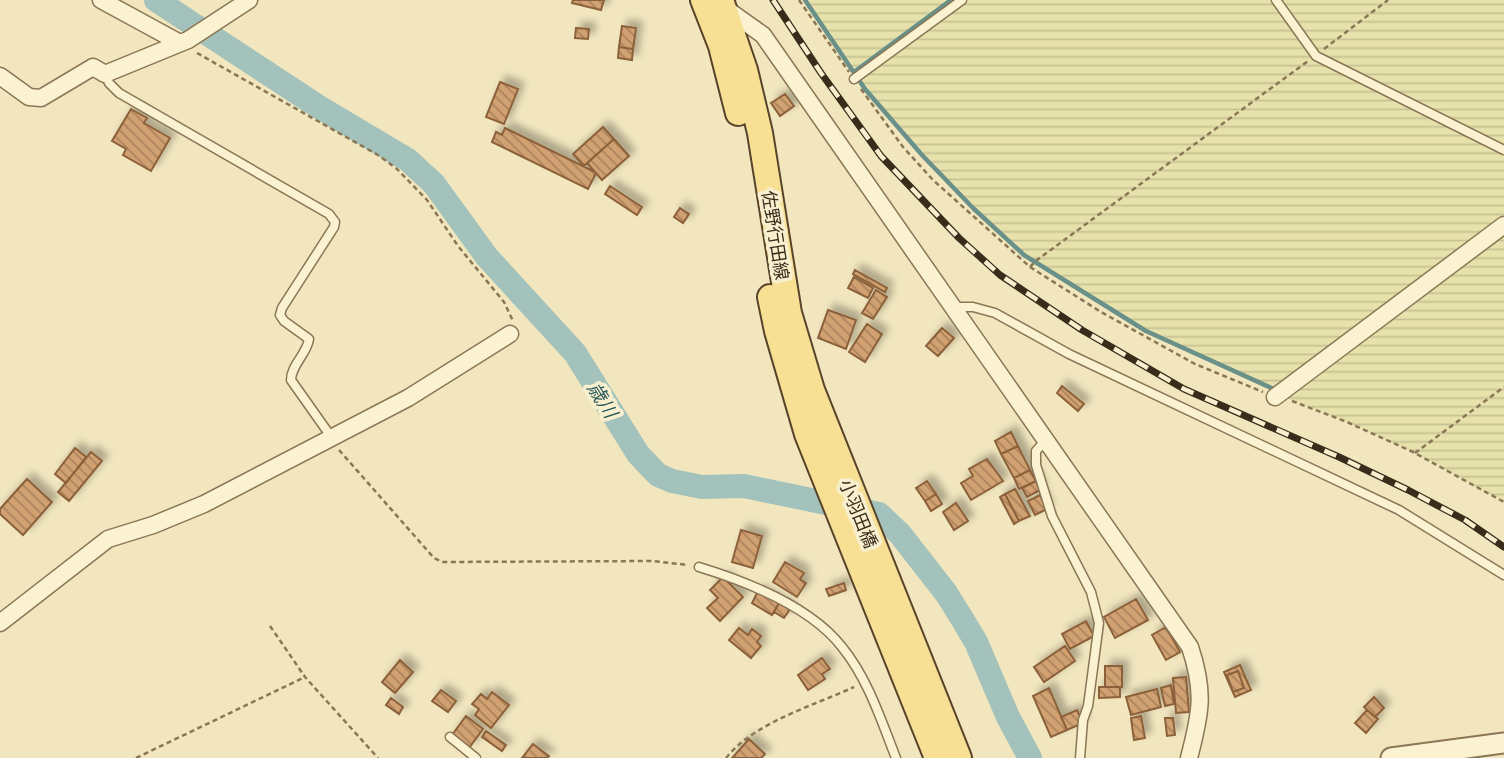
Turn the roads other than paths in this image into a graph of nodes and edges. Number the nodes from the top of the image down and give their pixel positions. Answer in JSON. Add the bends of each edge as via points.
{"nodes":[{"id":1,"x":102,"y":0,"type":"edge"},
{"id":2,"x":249,"y":0,"type":"edge"},
{"id":3,"x":962,"y":0,"type":"edge"},
{"id":4,"x":1276,"y":0,"type":"edge"},
{"id":5,"x":714,"y":2,"type":"edge"},
{"id":6,"x":184,"y":41,"type":"junction"},
{"id":7,"x":105,"y":74,"type":"junction"},
{"id":8,"x":0,"y":76,"type":"edge"},
{"id":9,"x":854,"y":79,"type":"road end"},
{"id":10,"x":1504,"y":150,"type":"edge"},
{"id":11,"x":1504,"y":225,"type":"edge"},
{"id":12,"x":954,"y":307,"type":"junction"},
{"id":13,"x":510,"y":334,"type":"road end"},
{"id":14,"x":1275,"y":397,"type":"road end"},
{"id":15,"x":332,"y":438,"type":"junction"},
{"id":16,"x":1046,"y":440,"type":"junction"},
{"id":17,"x":830,"y":466,"type":"junction"},
{"id":18,"x":699,"y":567,"type":"road end"},
{"id":19,"x":1504,"y":575,"type":"edge"},
{"id":20,"x":0,"y":623,"type":"edge"},
{"id":21,"x":450,"y":737,"type":"dead end"},
{"id":22,"x":1504,"y":743,"type":"edge"},
{"id":23,"x":476,"y":758,"type":"edge"},
{"id":24,"x":896,"y":758,"type":"edge"},
{"id":25,"x":937,"y":758,"type":"edge"},
{"id":26,"x":959,"y":758,"type":"edge"},
{"id":27,"x":1080,"y":758,"type":"edge"},
{"id":28,"x":1189,"y":758,"type":"edge"},
{"id":29,"x":1391,"y":758,"type":"edge"}],
"edges":[{"from":1,"to":6,"type":"street"},
{"from":2,"to":6,"type":"street"},
{"from":3,"to":9,"type":"lane"},
{"from":4,"to":10,"type":"lane","via":[[1316,56]]},
{"from":5,"to":12,"type":"street","via":[[763,35]]},
{"from":5,"to":17,"type":"main road","name":"佐野行田線","via":[[746,70],[789,313]]},
{"from":6,"to":7,"type":"street"},
{"from":7,"to":8,"type":"street","via":[[93,67],[41,98],[29,97]]},
{"from":7,"to":15,"type":"lane","via":[[119,93],[333,219],[334,227],[280,315],[309,339],[291,380]]},
{"from":11,"to":14,"type":"street"},
{"from":12,"to":16,"type":"street"},
{"from":12,"to":19,"type":"lane","via":[[995,313],[1069,354],[1399,510]]},
{"from":13,"to":15,"type":"street","via":[[408,398]]},
{"from":15,"to":20,"type":"street","via":[[204,504],[108,540]]},
{"from":16,"to":27,"type":"lane","via":[[1036,451],[1036,466],[1052,516],[1091,592],[1099,623]]},
{"from":16,"to":28,"type":"street","via":[[1190,647],[1201,696]]},
{"from":17,"to":25,"type":"main road","name":"小羽田橋","via":[[851,547]]},
{"from":17,"to":26,"type":"main road","name":"小羽田橋","via":[[878,557]]},
{"from":18,"to":24,"type":"lane","via":[[742,580],[796,609],[842,646],[873,700]]},
{"from":21,"to":23,"type":"lane"},
{"from":22,"to":29,"type":"street"}]}
